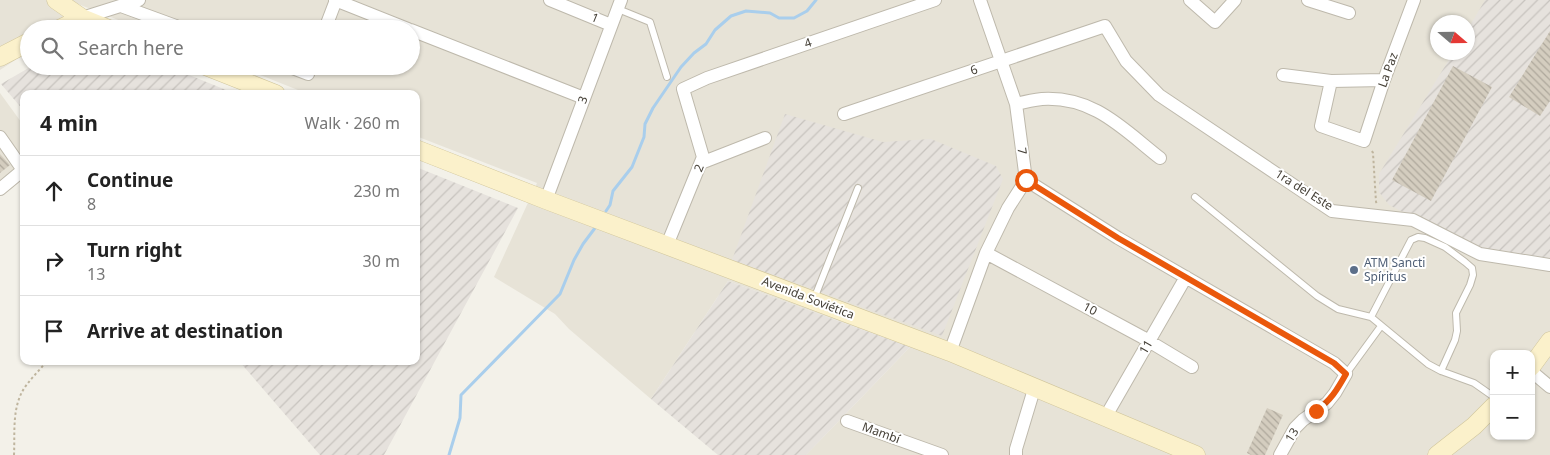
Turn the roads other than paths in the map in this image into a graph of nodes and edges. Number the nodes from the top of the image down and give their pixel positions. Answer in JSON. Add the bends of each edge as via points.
{"nodes":[{"id":1,"x":56,"y":0,"type":"edge"},
{"id":2,"x":139,"y":0,"type":"edge"},
{"id":3,"x":335,"y":0,"type":"edge"},
{"id":4,"x":550,"y":0,"type":"edge"},
{"id":5,"x":935,"y":0,"type":"edge"},
{"id":6,"x":980,"y":0,"type":"edge"},
{"id":7,"x":1190,"y":0,"type":"edge"},
{"id":8,"x":1235,"y":0,"type":"edge"},
{"id":9,"x":1308,"y":0,"type":"edge"},
{"id":10,"x":1414,"y":0,"type":"edge"},
{"id":11,"x":620,"y":5,"type":"edge"},
{"id":12,"x":121,"y":6,"type":"junction"},
{"id":13,"x":1343,"y":7,"type":"edge"},
{"id":14,"x":82,"y":18,"type":"junction"},
{"id":15,"x":78,"y":20,"type":"edge"},
{"id":16,"x":87,"y":20,"type":"edge"},
{"id":17,"x":159,"y":20,"type":"edge"},
{"id":18,"x":328,"y":20,"type":"edge"},
{"id":19,"x":387,"y":20,"type":"edge"},
{"id":20,"x":611,"y":25,"type":"junction"},
{"id":21,"x":1105,"y":26,"type":"joint"},
{"id":22,"x":420,"y":33,"type":"edge"},
{"id":23,"x":20,"y":47,"type":"edge"},
{"id":24,"x":0,"y":57,"type":"edge"},
{"id":25,"x":1002,"y":60,"type":"junction"},
{"id":26,"x":228,"y":75,"type":"edge"},
{"id":27,"x":1282,"y":75,"type":"dead end"},
{"id":28,"x":667,"y":77,"type":"dead end"},
{"id":29,"x":1331,"y":80,"type":"junction"},
{"id":30,"x":1384,"y":80,"type":"junction"},
{"id":31,"x":683,"y":89,"type":"joint"},
{"id":32,"x":266,"y":90,"type":"edge"},
{"id":33,"x":584,"y":98,"type":"junction"},
{"id":34,"x":1016,"y":104,"type":"junction"},
{"id":35,"x":844,"y":114,"type":"dead end"},
{"id":36,"x":0,"y":137,"type":"edge"},
{"id":37,"x":765,"y":138,"type":"dead end"},
{"id":38,"x":420,"y":151,"type":"edge"},
{"id":39,"x":1160,"y":158,"type":"dead end"},
{"id":40,"x":701,"y":162,"type":"junction"},
{"id":41,"x":20,"y":164,"type":"edge"},
{"id":42,"x":20,"y":173,"type":"edge"},
{"id":43,"x":1026,"y":180,"type":"junction"},
{"id":44,"x":858,"y":188,"type":"dead end"},
{"id":45,"x":0,"y":189,"type":"edge"},
{"id":46,"x":1195,"y":197,"type":"dead end"},
{"id":47,"x":546,"y":200,"type":"junction"},
{"id":48,"x":667,"y":245,"type":"junction"},
{"id":49,"x":986,"y":253,"type":"junction"},
{"id":50,"x":1550,"y":265,"type":"edge"},
{"id":51,"x":1186,"y":277,"type":"junction"},
{"id":52,"x":814,"y":300,"type":"junction"},
{"id":53,"x":1371,"y":317,"type":"junction"},
{"id":54,"x":1381,"y":326,"type":"junction"},
{"id":55,"x":1149,"y":341,"type":"junction"},
{"id":56,"x":1550,"y":341,"type":"edge"},
{"id":57,"x":950,"y":352,"type":"junction"},
{"id":58,"x":1535,"y":362,"type":"edge"},
{"id":59,"x":1192,"y":367,"type":"dead end"},
{"id":60,"x":1441,"y":371,"type":"junction"},
{"id":61,"x":1346,"y":374,"type":"junction"},
{"id":62,"x":1535,"y":374,"type":"edge"},
{"id":63,"x":1035,"y":386,"type":"junction"},
{"id":64,"x":1550,"y":387,"type":"edge"},
{"id":65,"x":1491,"y":395,"type":"edge"},
{"id":66,"x":1490,"y":410,"type":"edge"},
{"id":67,"x":1106,"y":416,"type":"junction"},
{"id":68,"x":847,"y":421,"type":"dead end"},
{"id":69,"x":942,"y":455,"type":"edge"},
{"id":70,"x":1016,"y":455,"type":"edge"},
{"id":71,"x":1196,"y":455,"type":"edge"},
{"id":72,"x":1280,"y":455,"type":"edge"},
{"id":73,"x":1437,"y":455,"type":"edge"}],
"edges":[{"from":1,"to":14,"type":"street"},
{"from":2,"to":12,"type":"street"},
{"from":3,"to":18,"type":"street"},
{"from":3,"to":19,"type":"street"},
{"from":4,"to":20,"type":"street","name":"1"},
{"from":5,"to":31,"type":"street","name":"4"},
{"from":6,"to":25,"type":"street","name":"7"},
{"from":7,"to":8,"type":"street","via":[[1215,22]]},
{"from":9,"to":13,"type":"street"},
{"from":10,"to":30,"type":"street","name":"La Paz"},
{"from":11,"to":20,"type":"street","name":"3"},
{"from":11,"to":28,"type":"lane","via":[[650,22]]},
{"from":12,"to":14,"type":"street"},
{"from":12,"to":17,"type":"street"},
{"from":14,"to":15,"type":"street"},
{"from":14,"to":16,"type":"street"},
{"from":20,"to":33,"type":"street","name":"3"},
{"from":21,"to":25,"type":"street","name":"6"},
{"from":21,"to":50,"type":"street","name":"1ra del Este","via":[[1126,61],[1159,95],[1332,210],[1413,220],[1480,254]]},
{"from":22,"to":33,"type":"street"},
{"from":23,"to":24,"type":"street"},
{"from":25,"to":34,"type":"street","name":"7"},
{"from":25,"to":35,"type":"street","name":"6"},
{"from":26,"to":32,"type":"street"},
{"from":27,"to":29,"type":"street"},
{"from":29,"to":30,"type":"street"},
{"from":29,"to":30,"type":"street","name":"La Paz","via":[[1321,126],[1364,141]]},
{"from":31,"to":40,"type":"street","name":"2","via":[[703,157]]},
{"from":33,"to":47,"type":"street","name":"3"},
{"from":34,"to":39,"type":"street","via":[[1042,99],[1065,100],[1087,106],[1104,114]]},
{"from":34,"to":43,"type":"street","name":"7"},
{"from":36,"to":41,"type":"street"},
{"from":37,"to":40,"type":"street"},
{"from":38,"to":47,"type":"street","name":"Avenida Soviética"},
{"from":40,"to":48,"type":"street","name":"2"},
{"from":42,"to":45,"type":"street"},
{"from":43,"to":49,"type":"street"},
{"from":43,"to":51,"type":"street"},
{"from":44,"to":52,"type":"lane"},
{"from":46,"to":53,"type":"lane","via":[[1317,296],[1338,310]]},
{"from":47,"to":48,"type":"street","name":"Avenida Soviética"},
{"from":48,"to":52,"type":"street","name":"Avenida Soviética"},
{"from":49,"to":55,"type":"street","name":"10"},
{"from":49,"to":57,"type":"street"},
{"from":51,"to":55,"type":"street","name":"11"},
{"from":51,"to":61,"type":"street","via":[[1334,363]]},
{"from":52,"to":57,"type":"street","name":"Avenida Soviética"},
{"from":53,"to":54,"type":"lane"},
{"from":53,"to":60,"type":"lane","via":[[1411,240],[1418,236],[1425,238],[1466,262],[1473,275],[1456,313],[1457,331]]},
{"from":54,"to":60,"type":"lane"},
{"from":54,"to":61,"type":"lane"},
{"from":55,"to":59,"type":"street","name":"10"},
{"from":55,"to":67,"type":"street","name":"11"},
{"from":56,"to":58,"type":"street"},
{"from":57,"to":63,"type":"street","name":"Avenida Soviética"},
{"from":60,"to":65,"type":"lane","via":[[1474,383]]},
{"from":61,"to":72,"type":"street","name":"13","via":[[1327,403],[1295,428]]},
{"from":62,"to":64,"type":"street"},
{"from":63,"to":67,"type":"street","name":"Avenida Soviética"},
{"from":63,"to":70,"type":"street"},
{"from":66,"to":73,"type":"street"},
{"from":67,"to":71,"type":"street","name":"Avenida Soviética"},
{"from":68,"to":69,"type":"street","name":"Mambí"}]}
